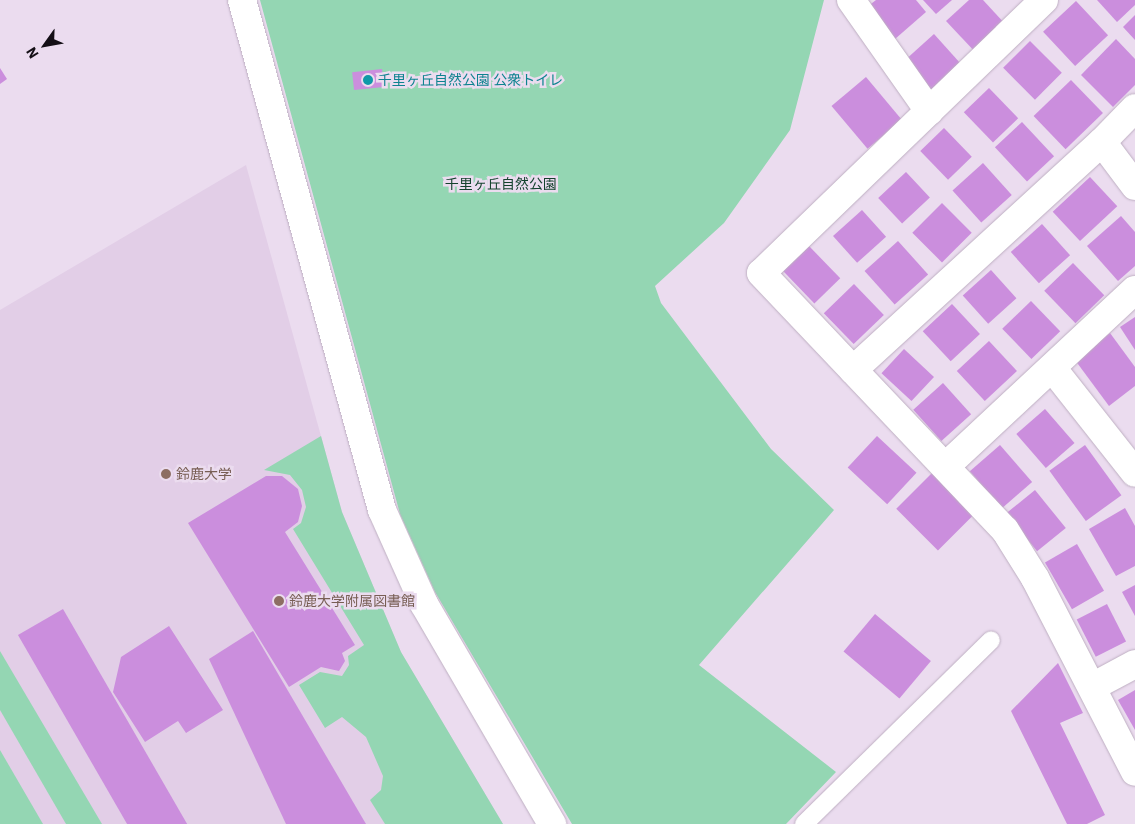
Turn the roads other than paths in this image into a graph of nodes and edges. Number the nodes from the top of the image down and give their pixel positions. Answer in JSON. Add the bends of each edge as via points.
{"nodes":[{"id":1,"x":242,"y":0,"type":"edge"},
{"id":2,"x":851,"y":0,"type":"edge"},
{"id":3,"x":1044,"y":0,"type":"edge"},
{"id":4,"x":1135,"y":108,"type":"edge"},
{"id":5,"x":929,"y":111,"type":"junction"},
{"id":6,"x":1102,"y":142,"type":"junction"},
{"id":7,"x":1135,"y":186,"type":"edge"},
{"id":8,"x":1135,"y":290,"type":"edge"},
{"id":9,"x":853,"y":370,"type":"junction"},
{"id":10,"x":1053,"y":370,"type":"junction"},
{"id":11,"x":946,"y":466,"type":"junction"},
{"id":12,"x":1135,"y":473,"type":"edge"},
{"id":13,"x":991,"y":640,"type":"dead end"},
{"id":14,"x":1135,"y":664,"type":"edge"},
{"id":15,"x":1092,"y":687,"type":"junction"},
{"id":16,"x":1135,"y":772,"type":"edge"},
{"id":17,"x":552,"y":824,"type":"edge"},
{"id":18,"x":804,"y":824,"type":"edge"}],
"edges":[{"from":1,"to":17,"type":"street","via":[[382,510],[424,604]]},
{"from":2,"to":5,"type":"street"},
{"from":3,"to":5,"type":"street"},
{"from":4,"to":6,"type":"street"},
{"from":5,"to":9,"type":"street","via":[[760,272]]},
{"from":6,"to":7,"type":"street"},
{"from":6,"to":9,"type":"street"},
{"from":8,"to":10,"type":"street"},
{"from":9,"to":11,"type":"street"},
{"from":10,"to":11,"type":"street"},
{"from":10,"to":12,"type":"street"},
{"from":11,"to":15,"type":"street","via":[[1005,530]]},
{"from":13,"to":18,"type":"lane"},
{"from":14,"to":15,"type":"street"},
{"from":15,"to":16,"type":"street"}]}
